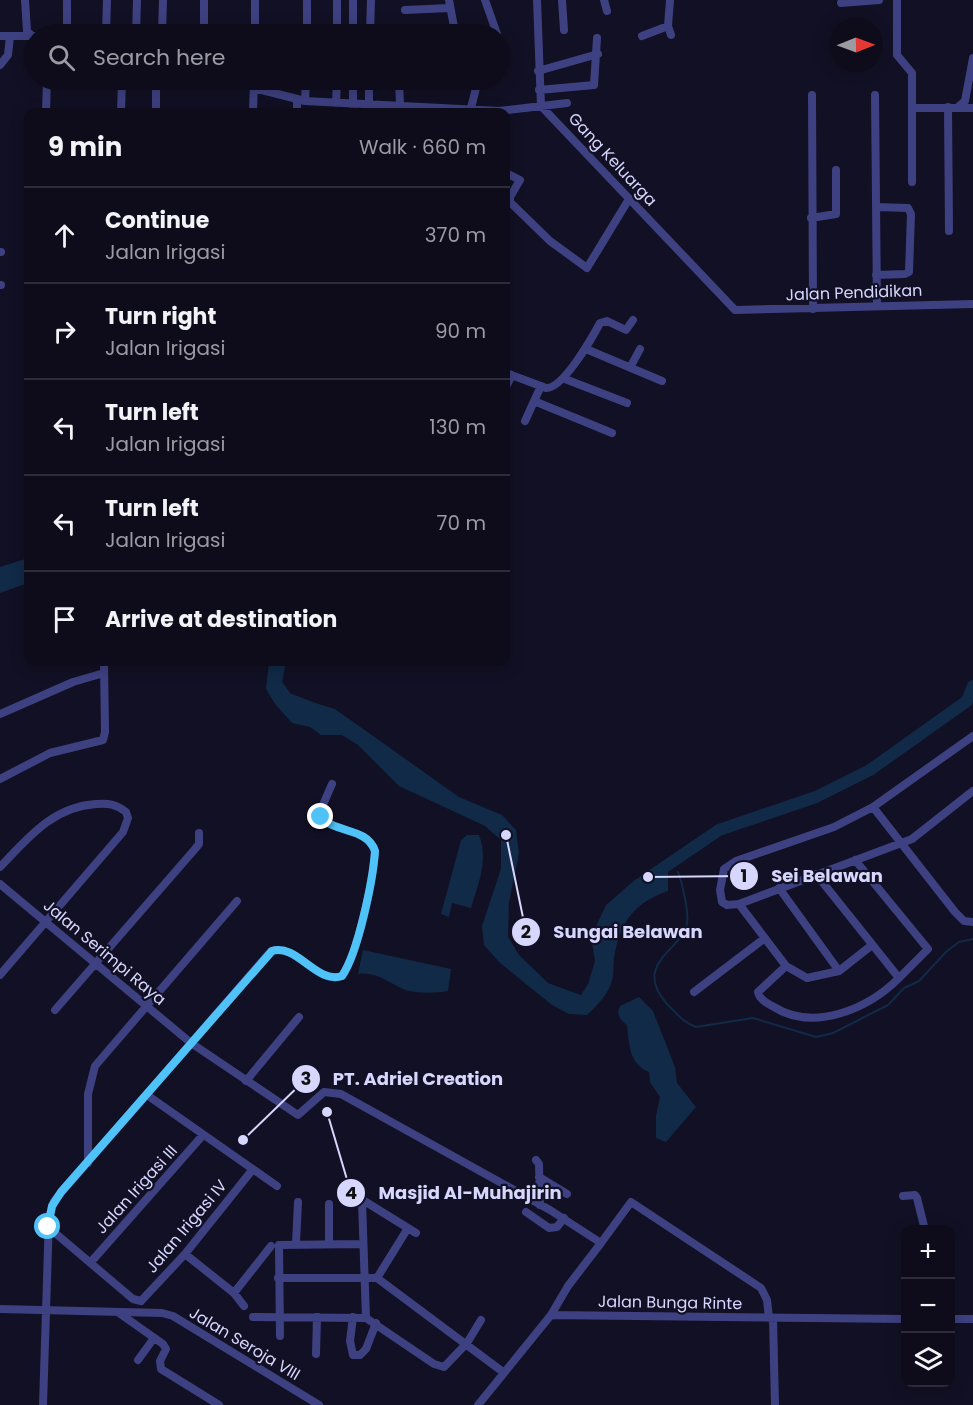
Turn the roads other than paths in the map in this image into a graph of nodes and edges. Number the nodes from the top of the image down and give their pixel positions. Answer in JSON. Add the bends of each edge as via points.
{"nodes":[{"id":1,"x":25,"y":0,"type":"edge"},
{"id":2,"x":68,"y":0,"type":"edge"},
{"id":3,"x":107,"y":0,"type":"edge"},
{"id":4,"x":137,"y":0,"type":"edge"},
{"id":5,"x":163,"y":0,"type":"edge"},
{"id":6,"x":204,"y":0,"type":"edge"},
{"id":7,"x":255,"y":0,"type":"edge"},
{"id":8,"x":308,"y":0,"type":"edge"},
{"id":9,"x":338,"y":0,"type":"edge"},
{"id":10,"x":353,"y":0,"type":"edge"},
{"id":11,"x":371,"y":0,"type":"edge"},
{"id":12,"x":485,"y":0,"type":"edge"},
{"id":13,"x":537,"y":0,"type":"edge"},
{"id":14,"x":562,"y":0,"type":"edge"},
{"id":15,"x":604,"y":0,"type":"edge"},
{"id":16,"x":670,"y":0,"type":"edge"},
{"id":17,"x":879,"y":0,"type":"edge"},
{"id":18,"x":897,"y":0,"type":"edge"},
{"id":19,"x":841,"y":3,"type":"dead end"},
{"id":20,"x":450,"y":4,"type":"edge"},
{"id":21,"x":405,"y":10,"type":"dead end"},
{"id":22,"x":607,"y":11,"type":"dead end"},
{"id":23,"x":27,"y":24,"type":"edge"},
{"id":24,"x":67,"y":24,"type":"edge"},
{"id":25,"x":106,"y":24,"type":"edge"},
{"id":26,"x":136,"y":24,"type":"edge"},
{"id":27,"x":159,"y":24,"type":"edge"},
{"id":28,"x":204,"y":24,"type":"edge"},
{"id":29,"x":255,"y":24,"type":"edge"},
{"id":30,"x":307,"y":24,"type":"edge"},
{"id":31,"x":337,"y":24,"type":"edge"},
{"id":32,"x":353,"y":24,"type":"edge"},
{"id":33,"x":370,"y":24,"type":"edge"},
{"id":34,"x":453,"y":24,"type":"edge"},
{"id":35,"x":493,"y":24,"type":"edge"},
{"id":36,"x":564,"y":30,"type":"dead end"},
{"id":37,"x":5,"y":36,"type":"edge"},
{"id":38,"x":24,"y":36,"type":"edge"},
{"id":39,"x":642,"y":36,"type":"dead end"},
{"id":40,"x":597,"y":38,"type":"dead end"},
{"id":41,"x":598,"y":54,"type":"junction"},
{"id":42,"x":973,"y":58,"type":"edge"},
{"id":43,"x":0,"y":65,"type":"edge"},
{"id":44,"x":538,"y":71,"type":"junction"},
{"id":45,"x":47,"y":90,"type":"edge"},
{"id":46,"x":122,"y":90,"type":"edge"},
{"id":47,"x":156,"y":90,"type":"edge"},
{"id":48,"x":254,"y":90,"type":"edge"},
{"id":49,"x":272,"y":90,"type":"edge"},
{"id":50,"x":304,"y":90,"type":"edge"},
{"id":51,"x":337,"y":90,"type":"edge"},
{"id":52,"x":353,"y":90,"type":"edge"},
{"id":53,"x":369,"y":90,"type":"edge"},
{"id":54,"x":399,"y":90,"type":"edge"},
{"id":55,"x":476,"y":90,"type":"edge"},
{"id":56,"x":539,"y":90,"type":"junction"},
{"id":57,"x":812,"y":95,"type":"dead end"},
{"id":58,"x":875,"y":95,"type":"dead end"},
{"id":59,"x":301,"y":100,"type":"junction"},
{"id":60,"x":336,"y":103,"type":"junction"},
{"id":61,"x":369,"y":104,"type":"junction"},
{"id":62,"x":567,"y":104,"type":"dead end"},
{"id":63,"x":400,"y":105,"type":"junction"},
{"id":64,"x":541,"y":106,"type":"junction"},
{"id":65,"x":953,"y":107,"type":"junction"},
{"id":66,"x":46,"y":108,"type":"edge"},
{"id":67,"x":121,"y":108,"type":"edge"},
{"id":68,"x":156,"y":108,"type":"edge"},
{"id":69,"x":253,"y":108,"type":"edge"},
{"id":70,"x":298,"y":108,"type":"edge"},
{"id":71,"x":353,"y":108,"type":"edge"},
{"id":72,"x":424,"y":108,"type":"edge"},
{"id":73,"x":471,"y":108,"type":"edge"},
{"id":74,"x":914,"y":108,"type":"junction"},
{"id":75,"x":973,"y":108,"type":"edge"},
{"id":76,"x":510,"y":110,"type":"edge"},
{"id":77,"x":836,"y":170,"type":"dead end"},
{"id":78,"x":510,"y":175,"type":"edge"},
{"id":79,"x":912,"y":182,"type":"dead end"},
{"id":80,"x":510,"y":197,"type":"edge"},
{"id":81,"x":629,"y":199,"type":"junction"},
{"id":82,"x":510,"y":202,"type":"edge"},
{"id":83,"x":876,"y":207,"type":"junction"},
{"id":84,"x":811,"y":218,"type":"junction"},
{"id":85,"x":948,"y":231,"type":"dead end"},
{"id":86,"x":876,"y":275,"type":"junction"},
{"id":87,"x":973,"y":304,"type":"edge"},
{"id":88,"x":877,"y":306,"type":"junction"},
{"id":89,"x":813,"y":309,"type":"junction"},
{"id":90,"x":735,"y":310,"type":"joint"},
{"id":91,"x":633,"y":320,"type":"dead end"},
{"id":92,"x":586,"y":349,"type":"junction"},
{"id":93,"x":640,"y":349,"type":"dead end"},
{"id":94,"x":631,"y":366,"type":"junction"},
{"id":95,"x":510,"y":374,"type":"edge"},
{"id":96,"x":565,"y":379,"type":"junction"},
{"id":97,"x":662,"y":381,"type":"dead end"},
{"id":98,"x":541,"y":386,"type":"junction"},
{"id":99,"x":534,"y":400,"type":"junction"},
{"id":100,"x":627,"y":403,"type":"dead end"},
{"id":101,"x":525,"y":421,"type":"dead end"},
{"id":102,"x":612,"y":433,"type":"dead end"},
{"id":103,"x":104,"y":666,"type":"edge"},
{"id":104,"x":104,"y":673,"type":"junction"},
{"id":105,"x":0,"y":714,"type":"edge"},
{"id":106,"x":973,"y":736,"type":"edge"},
{"id":107,"x":0,"y":779,"type":"edge"},
{"id":108,"x":332,"y":784,"type":"dead end"},
{"id":109,"x":973,"y":791,"type":"edge"},
{"id":110,"x":873,"y":807,"type":"junction"},
{"id":111,"x":199,"y":833,"type":"dead end"},
{"id":112,"x":899,"y":843,"type":"junction"},
{"id":113,"x":855,"y":860,"type":"junction"},
{"id":114,"x":0,"y":867,"type":"edge"},
{"id":115,"x":816,"y":874,"type":"junction"},
{"id":116,"x":0,"y":884,"type":"edge"},
{"id":117,"x":778,"y":888,"type":"junction"},
{"id":118,"x":237,"y":901,"type":"dead end"},
{"id":119,"x":739,"y":904,"type":"junction"},
{"id":120,"x":46,"y":922,"type":"junction"},
{"id":121,"x":973,"y":922,"type":"edge"},
{"id":122,"x":765,"y":938,"type":"junction"},
{"id":123,"x":872,"y":945,"type":"junction"},
{"id":124,"x":97,"y":964,"type":"junction"},
{"id":125,"x":786,"y":966,"type":"junction"},
{"id":126,"x":840,"y":971,"type":"junction"},
{"id":127,"x":0,"y":975,"type":"edge"},
{"id":128,"x":899,"y":978,"type":"junction"},
{"id":129,"x":694,"y":992,"type":"dead end"},
{"id":130,"x":148,"y":1006,"type":"junction"},
{"id":131,"x":55,"y":1010,"type":"dead end"},
{"id":132,"x":298,"y":1017,"type":"dead end"},
{"id":133,"x":191,"y":1043,"type":"junction"},
{"id":134,"x":246,"y":1081,"type":"junction"},
{"id":135,"x":147,"y":1095,"type":"junction"},
{"id":136,"x":203,"y":1135,"type":"junction"},
{"id":137,"x":536,"y":1160,"type":"dead end"},
{"id":138,"x":88,"y":1163,"type":"junction"},
{"id":139,"x":253,"y":1169,"type":"junction"},
{"id":140,"x":539,"y":1177,"type":"junction"},
{"id":141,"x":277,"y":1186,"type":"dead end"},
{"id":142,"x":352,"y":1194,"type":"dead end"},
{"id":143,"x":567,"y":1194,"type":"dead end"},
{"id":144,"x":903,"y":1196,"type":"dead end"},
{"id":145,"x":362,"y":1201,"type":"junction"},
{"id":146,"x":298,"y":1202,"type":"dead end"},
{"id":147,"x":329,"y":1204,"type":"dead end"},
{"id":148,"x":540,"y":1205,"type":"junction"},
{"id":149,"x":526,"y":1212,"type":"dead end"},
{"id":150,"x":564,"y":1218,"type":"junction"},
{"id":151,"x":924,"y":1225,"type":"edge"},
{"id":152,"x":48,"y":1227,"type":"junction"},
{"id":153,"x":296,"y":1243,"type":"junction"},
{"id":154,"x":601,"y":1243,"type":"junction"},
{"id":155,"x":329,"y":1244,"type":"junction"},
{"id":156,"x":363,"y":1244,"type":"junction"},
{"id":157,"x":271,"y":1246,"type":"dead end"},
{"id":158,"x":185,"y":1254,"type":"junction"},
{"id":159,"x":91,"y":1262,"type":"junction"},
{"id":160,"x":363,"y":1277,"type":"junction"},
{"id":161,"x":278,"y":1278,"type":"junction"},
{"id":162,"x":377,"y":1278,"type":"junction"},
{"id":163,"x":234,"y":1293,"type":"junction"},
{"id":164,"x":141,"y":1301,"type":"junction"},
{"id":165,"x":244,"y":1306,"type":"dead end"},
{"id":166,"x":0,"y":1309,"type":"edge"},
{"id":167,"x":45,"y":1310,"type":"junction"},
{"id":168,"x":119,"y":1313,"type":"junction"},
{"id":169,"x":143,"y":1313,"type":"junction"},
{"id":170,"x":279,"y":1315,"type":"junction"},
{"id":171,"x":550,"y":1315,"type":"junction"},
{"id":172,"x":253,"y":1317,"type":"dead end"},
{"id":173,"x":316,"y":1317,"type":"junction"},
{"id":174,"x":353,"y":1317,"type":"junction"},
{"id":175,"x":366,"y":1318,"type":"junction"},
{"id":176,"x":771,"y":1318,"type":"junction"},
{"id":177,"x":901,"y":1319,"type":"edge"},
{"id":178,"x":955,"y":1319,"type":"edge"},
{"id":179,"x":973,"y":1319,"type":"edge"},
{"id":180,"x":481,"y":1320,"type":"dead end"},
{"id":181,"x":376,"y":1323,"type":"junction"},
{"id":182,"x":280,"y":1336,"type":"dead end"},
{"id":183,"x":154,"y":1338,"type":"junction"},
{"id":184,"x":467,"y":1343,"type":"junction"},
{"id":185,"x":316,"y":1354,"type":"dead end"},
{"id":186,"x":138,"y":1360,"type":"dead end"},
{"id":187,"x":503,"y":1372,"type":"junction"},
{"id":188,"x":483,"y":1403,"type":"edge"},
{"id":189,"x":43,"y":1405,"type":"edge"},
{"id":190,"x":219,"y":1405,"type":"edge"},
{"id":191,"x":319,"y":1405,"type":"edge"},
{"id":192,"x":775,"y":1405,"type":"edge"}],
"edges":[{"from":1,"to":23,"type":"street"},
{"from":2,"to":24,"type":"street"},
{"from":3,"to":25,"type":"street"},
{"from":4,"to":26,"type":"street"},
{"from":5,"to":27,"type":"street"},
{"from":6,"to":28,"type":"street"},
{"from":7,"to":29,"type":"street"},
{"from":8,"to":30,"type":"street"},
{"from":9,"to":31,"type":"street"},
{"from":10,"to":32,"type":"street"},
{"from":11,"to":33,"type":"street"},
{"from":12,"to":35,"type":"street"},
{"from":13,"to":44,"type":"street"},
{"from":14,"to":36,"type":"street"},
{"from":15,"to":22,"type":"street"},
{"from":16,"to":39,"type":"street","via":[[669,30]]},
{"from":17,"to":19,"type":"street"},
{"from":18,"to":74,"type":"street","via":[[897,55],[912,73]]},
{"from":20,"to":21,"type":"street"},
{"from":20,"to":34,"type":"street"},
{"from":37,"to":38,"type":"street"},
{"from":37,"to":43,"type":"street","via":[[8,55]]},
{"from":40,"to":41,"type":"street"},
{"from":41,"to":44,"type":"street"},
{"from":41,"to":56,"type":"street","via":[[594,85]]},
{"from":42,"to":65,"type":"street","via":[[965,101]]},
{"from":44,"to":56,"type":"street"},
{"from":45,"to":66,"type":"street"},
{"from":46,"to":67,"type":"street"},
{"from":47,"to":68,"type":"street"},
{"from":48,"to":69,"type":"street"},
{"from":49,"to":59,"type":"street"},
{"from":50,"to":59,"type":"street"},
{"from":51,"to":60,"type":"street"},
{"from":52,"to":71,"type":"street"},
{"from":53,"to":61,"type":"street"},
{"from":54,"to":63,"type":"street"},
{"from":55,"to":73,"type":"street"},
{"from":56,"to":64,"type":"street"},
{"from":57,"to":84,"type":"street"},
{"from":58,"to":83,"type":"street"},
{"from":59,"to":60,"type":"street"},
{"from":59,"to":70,"type":"street"},
{"from":60,"to":71,"type":"street"},
{"from":61,"to":63,"type":"street"},
{"from":61,"to":71,"type":"street"},
{"from":62,"to":64,"type":"street"},
{"from":63,"to":72,"type":"street"},
{"from":64,"to":76,"type":"street"},
{"from":64,"to":81,"type":"street","name":"Gang Keluarga"},
{"from":65,"to":74,"type":"street"},
{"from":65,"to":75,"type":"street"},
{"from":65,"to":85,"type":"street"},
{"from":74,"to":79,"type":"street"},
{"from":77,"to":84,"type":"street","via":[[836,214]]},
{"from":78,"to":80,"type":"street","via":[[520,180]]},
{"from":81,"to":82,"type":"street","via":[[587,268],[550,241]]},
{"from":81,"to":90,"type":"street","name":"Gang Keluarga"},
{"from":83,"to":86,"type":"street"},
{"from":83,"to":86,"type":"street","via":[[908,208],[911,214],[909,272]]},
{"from":84,"to":89,"type":"street"},
{"from":86,"to":88,"type":"street"},
{"from":87,"to":88,"type":"street","name":"Jalan Pendidikan"},
{"from":88,"to":89,"type":"street","name":"Jalan Pendidikan"},
{"from":89,"to":90,"type":"street","name":"Jalan Pendidikan"},
{"from":91,"to":92,"type":"street","via":[[626,330],[603,321]]},
{"from":92,"to":94,"type":"street"},
{"from":92,"to":96,"type":"street"},
{"from":93,"to":94,"type":"street"},
{"from":94,"to":97,"type":"street"},
{"from":95,"to":98,"type":"street"},
{"from":96,"to":98,"type":"street","via":[[553,388]]},
{"from":96,"to":100,"type":"street"},
{"from":98,"to":99,"type":"street"},
{"from":99,"to":101,"type":"street"},
{"from":99,"to":102,"type":"street"},
{"from":103,"to":104,"type":"street"},
{"from":104,"to":105,"type":"street"},
{"from":104,"to":107,"type":"street","via":[[103,740],[50,753]]},
{"from":106,"to":110,"type":"street"},
{"from":108,"to":133,"type":"street","via":[[321,807],[321,817],[363,836],[372,842],[375,851],[347,969],[342,976],[330,977],[283,950],[272,951]]},
{"from":109,"to":112,"type":"street","via":[[921,835]]},
{"from":110,"to":112,"type":"street"},
{"from":110,"to":119,"type":"street","via":[[834,827],[736,861],[724,869],[721,898],[727,905]]},
{"from":111,"to":124,"type":"street","via":[[199,844]]},
{"from":112,"to":113,"type":"street"},
{"from":112,"to":121,"type":"street","via":[[955,912],[964,921]]},
{"from":113,"to":115,"type":"street"},
{"from":113,"to":128,"type":"street","via":[[928,949]]},
{"from":114,"to":120,"type":"street","via":[[42,823],[64,811],[87,804],[111,803],[126,812],[123,831]]},
{"from":115,"to":117,"type":"street"},
{"from":115,"to":123,"type":"street"},
{"from":116,"to":120,"type":"street","name":"Jalan Serimpi Raya"},
{"from":117,"to":119,"type":"street"},
{"from":117,"to":126,"type":"street"},
{"from":118,"to":130,"type":"street"},
{"from":119,"to":122,"type":"street"},
{"from":120,"to":124,"type":"street","name":"Jalan Serimpi Raya"},
{"from":120,"to":127,"type":"street"},
{"from":122,"to":125,"type":"street"},
{"from":122,"to":129,"type":"street"},
{"from":123,"to":126,"type":"street"},
{"from":123,"to":128,"type":"street"},
{"from":124,"to":130,"type":"street","name":"Jalan Serimpi Raya"},
{"from":124,"to":131,"type":"street"},
{"from":125,"to":126,"type":"street","via":[[807,978]]},
{"from":125,"to":128,"type":"street","via":[[758,992],[778,1010],[797,1017],[816,1019],[844,1012],[888,989]]},
{"from":130,"to":133,"type":"street","name":"Jalan Serimpi Raya"},
{"from":130,"to":138,"type":"street","via":[[95,1066],[88,1094]]},
{"from":132,"to":134,"type":"street"},
{"from":133,"to":134,"type":"street","name":"Jalan Serimpi Raya"},
{"from":133,"to":135,"type":"street"},
{"from":134,"to":148,"type":"street","name":"Jalan Serimpi Raya","via":[[298,1115],[324,1092],[341,1094]]},
{"from":135,"to":136,"type":"street"},
{"from":135,"to":138,"type":"street"},
{"from":136,"to":139,"type":"street"},
{"from":136,"to":159,"type":"street","name":"Jalan Irigasi III"},
{"from":137,"to":140,"type":"street"},
{"from":138,"to":152,"type":"street","via":[[54,1202]]},
{"from":139,"to":141,"type":"street"},
{"from":139,"to":158,"type":"street","name":"Jalan Irigasi IV"},
{"from":140,"to":143,"type":"street"},
{"from":140,"to":148,"type":"street"},
{"from":142,"to":145,"type":"street"},
{"from":144,"to":151,"type":"street","via":[[915,1195]]},
{"from":145,"to":156,"type":"street"},
{"from":145,"to":162,"type":"street","via":[[412,1231]]},
{"from":146,"to":153,"type":"street"},
{"from":147,"to":155,"type":"street"},
{"from":148,"to":150,"type":"street"},
{"from":149,"to":150,"type":"street","via":[[549,1228],[557,1227]]},
{"from":150,"to":154,"type":"street"},
{"from":152,"to":159,"type":"street"},
{"from":152,"to":167,"type":"street"},
{"from":153,"to":155,"type":"street"},
{"from":153,"to":161,"type":"street","via":[[279,1245]]},
{"from":154,"to":171,"type":"street"},
{"from":154,"to":176,"type":"street","via":[[631,1202],[761,1288]]},
{"from":155,"to":156,"type":"street"},
{"from":156,"to":160,"type":"street"},
{"from":157,"to":163,"type":"street"},
{"from":158,"to":163,"type":"street"},
{"from":158,"to":164,"type":"street","name":"Jalan Irigasi IV"},
{"from":159,"to":164,"type":"street","via":[[133,1299]]},
{"from":160,"to":161,"type":"street"},
{"from":160,"to":162,"type":"street"},
{"from":160,"to":175,"type":"street"},
{"from":161,"to":170,"type":"street"},
{"from":162,"to":184,"type":"street"},
{"from":163,"to":165,"type":"street"},
{"from":164,"to":169,"type":"street"},
{"from":166,"to":167,"type":"street","name":"Jalan Seroja VIII"},
{"from":167,"to":168,"type":"street","name":"Jalan Seroja VIII"},
{"from":167,"to":189,"type":"street"},
{"from":168,"to":169,"type":"street","name":"Jalan Seroja VIII"},
{"from":168,"to":183,"type":"street"},
{"from":169,"to":191,"type":"street","name":"Jalan Seroja VIII","via":[[173,1316]]},
{"from":170,"to":172,"type":"street"},
{"from":170,"to":173,"type":"street"},
{"from":170,"to":182,"type":"street"},
{"from":171,"to":176,"type":"street","name":"Jalan Bunga Rinte"},
{"from":171,"to":187,"type":"street"},
{"from":173,"to":174,"type":"street"},
{"from":173,"to":185,"type":"street"},
{"from":174,"to":175,"type":"street"},
{"from":174,"to":181,"type":"street","via":[[353,1355],[366,1350]]},
{"from":175,"to":181,"type":"street"},
{"from":176,"to":177,"type":"street","name":"Jalan Bunga Rinte"},
{"from":176,"to":192,"type":"street"},
{"from":178,"to":179,"type":"street"},
{"from":180,"to":184,"type":"street"},
{"from":181,"to":184,"type":"street","via":[[440,1366],[448,1366]]},
{"from":183,"to":186,"type":"street"},
{"from":183,"to":190,"type":"street","via":[[166,1349],[161,1369]]},
{"from":184,"to":187,"type":"street"},
{"from":187,"to":188,"type":"street"}]}
